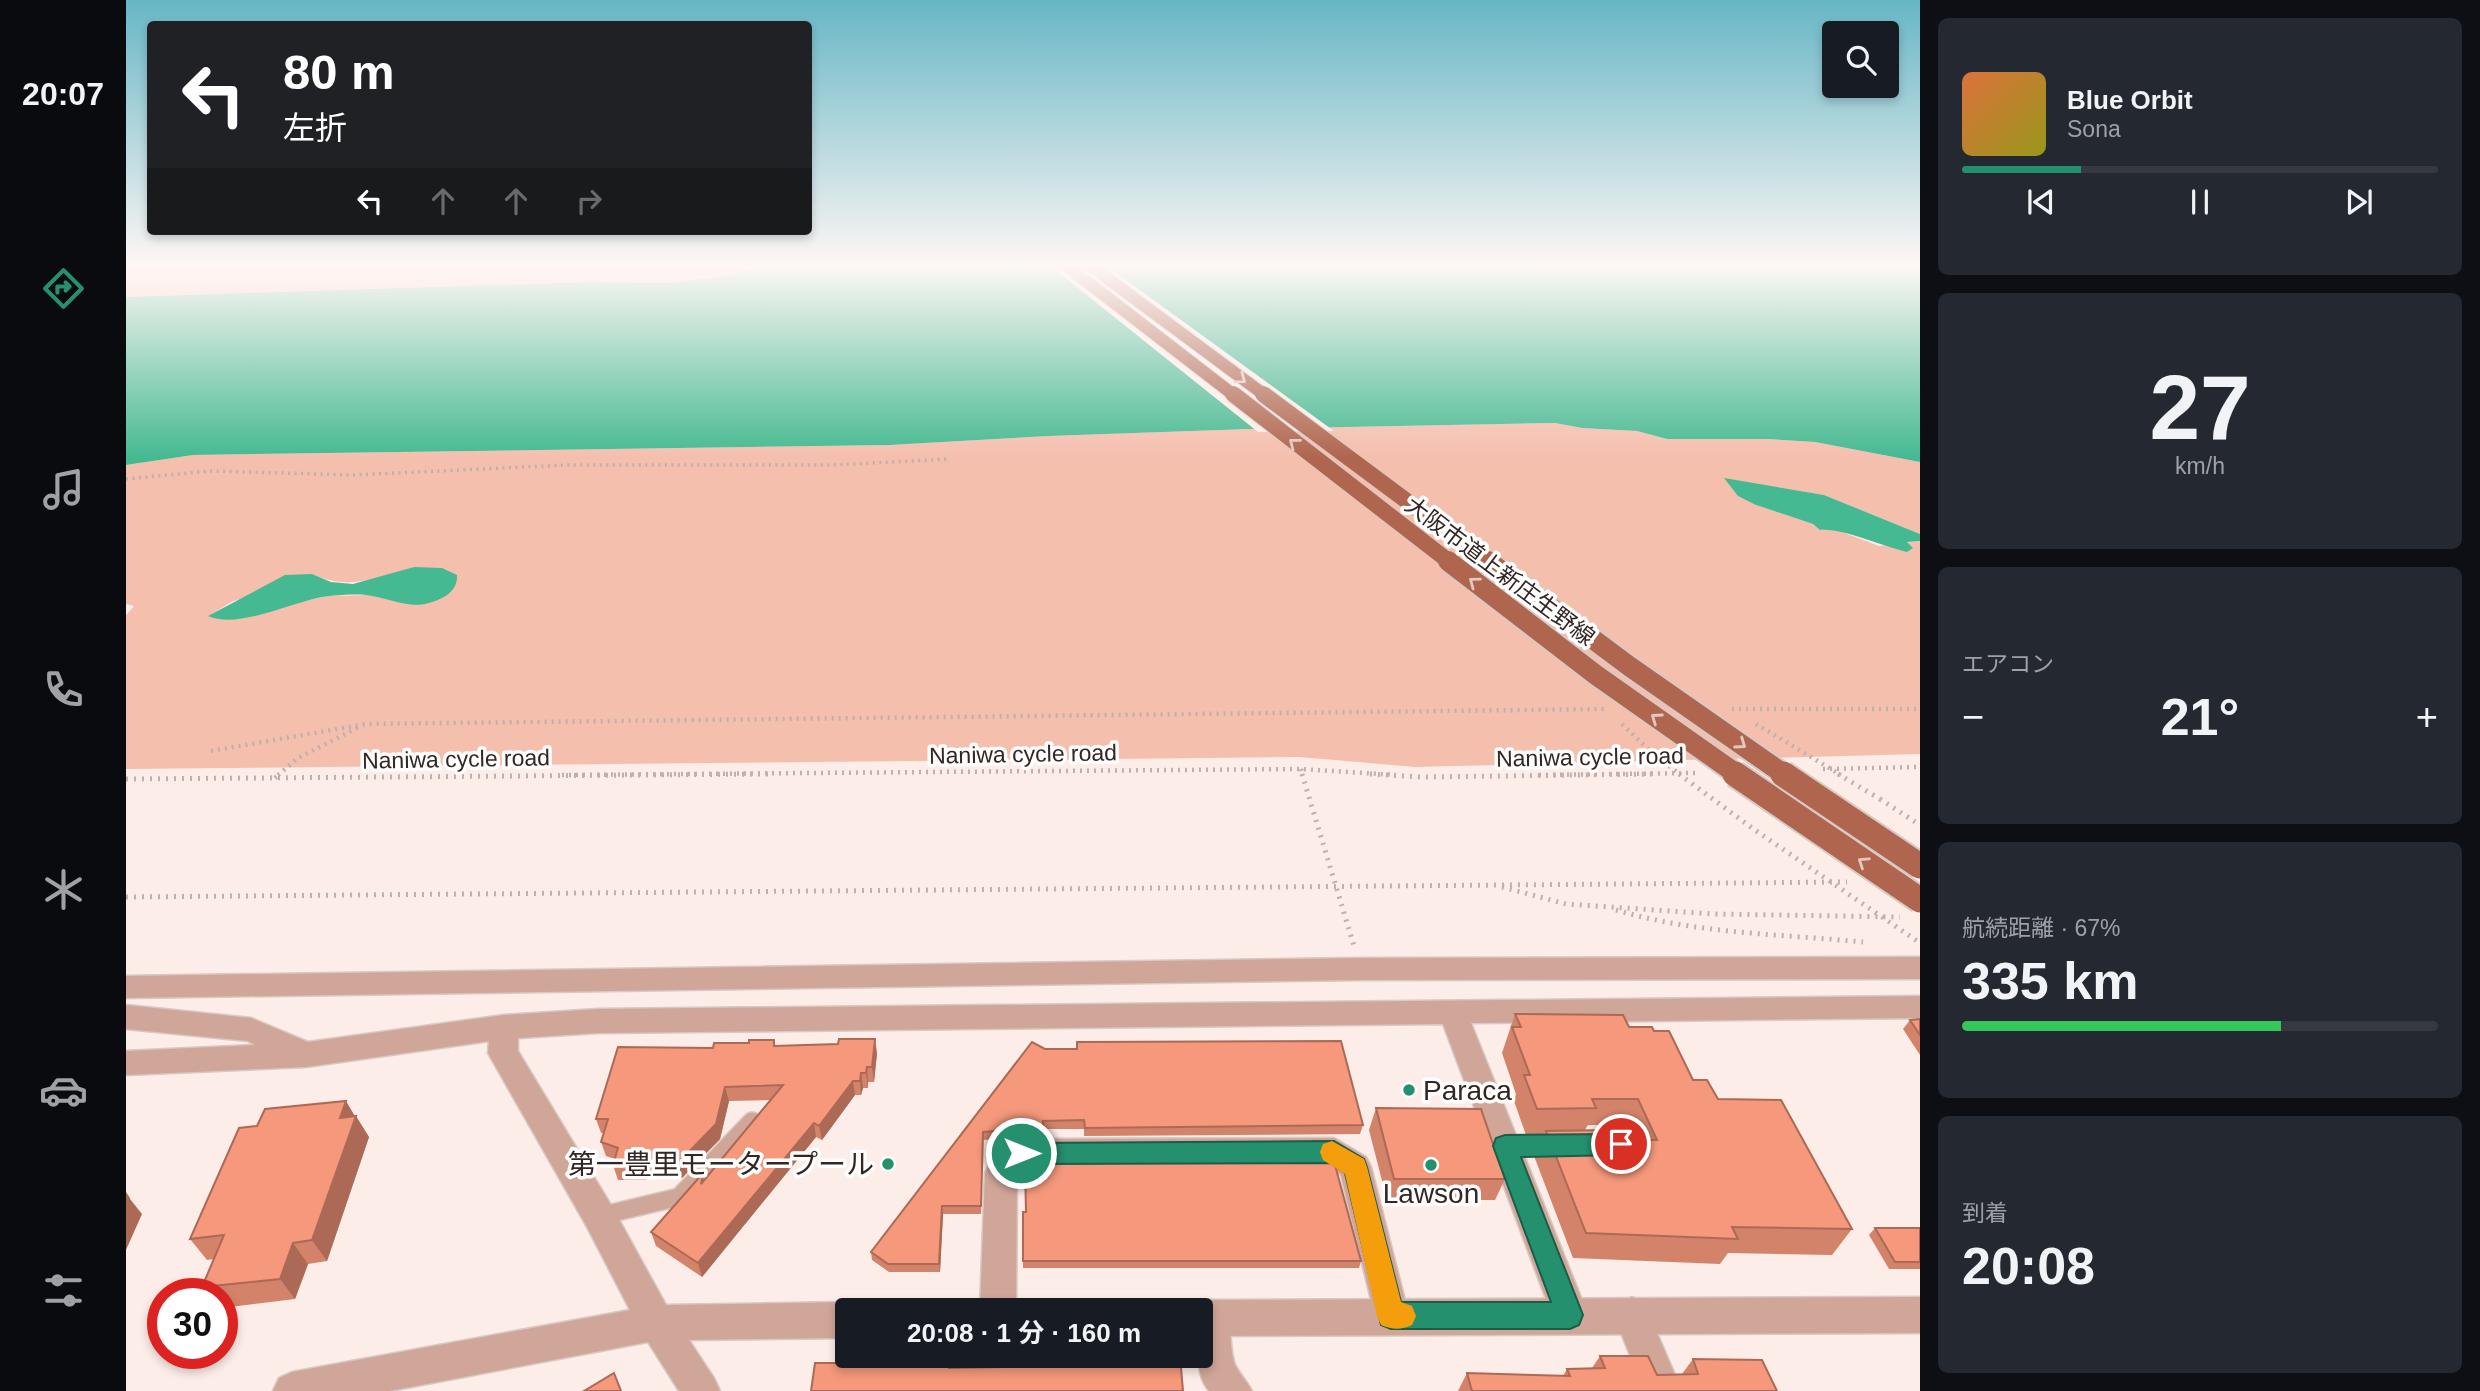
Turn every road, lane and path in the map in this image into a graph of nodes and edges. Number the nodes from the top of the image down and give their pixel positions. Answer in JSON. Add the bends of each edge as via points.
{"nodes":[{"id":1,"x":1148,"y":329,"type":"edge"},
{"id":2,"x":1175,"y":329,"type":"edge"},
{"id":3,"x":949,"y":459,"type":"dead end"},
{"id":4,"x":126,"y":479,"type":"edge"},
{"id":5,"x":1616,"y":709,"type":"dead end"},
{"id":6,"x":1727,"y":709,"type":"dead end"},
{"id":7,"x":1920,"y":709,"type":"edge"},
{"id":8,"x":366,"y":724,"type":"junction"},
{"id":9,"x":1628,"y":729,"type":"dead end"},
{"id":10,"x":211,"y":751,"type":"dead end"},
{"id":11,"x":1920,"y":766,"type":"edge"},
{"id":12,"x":1301,"y":769,"type":"junction"},
{"id":13,"x":1810,"y":770,"type":"dead end"},
{"id":14,"x":1700,"y":773,"type":"dead end"},
{"id":15,"x":275,"y":778,"type":"junction"},
{"id":16,"x":126,"y":779,"type":"edge"},
{"id":17,"x":1880,"y":799,"type":"dead end"},
{"id":18,"x":1920,"y":825,"type":"edge"},
{"id":19,"x":1920,"y":866,"type":"edge"},
{"id":20,"x":1856,"y":881,"type":"dead end"},
{"id":21,"x":1337,"y":885,"type":"junction"},
{"id":22,"x":1494,"y":885,"type":"junction"},
{"id":23,"x":126,"y":897,"type":"edge"},
{"id":24,"x":1920,"y":900,"type":"edge"},
{"id":25,"x":1608,"y":907,"type":"junction"},
{"id":26,"x":1909,"y":916,"type":"dead end"},
{"id":27,"x":1920,"y":943,"type":"edge"},
{"id":28,"x":1871,"y":944,"type":"dead end"},
{"id":29,"x":1360,"y":968,"type":"junction"},
{"id":30,"x":1920,"y":968,"type":"edge"},
{"id":31,"x":126,"y":987,"type":"edge"},
{"id":32,"x":1920,"y":1007,"type":"edge"},
{"id":33,"x":1452,"y":1010,"type":"junction"},
{"id":34,"x":126,"y":1017,"type":"edge"},
{"id":35,"x":504,"y":1027,"type":"junction"},
{"id":36,"x":306,"y":1055,"type":"junction"},
{"id":37,"x":126,"y":1063,"type":"edge"},
{"id":38,"x":752,"y":1121,"type":"edge"},
{"id":39,"x":1569,"y":1145,"type":"edge"},
{"id":40,"x":1505,"y":1146,"type":"junction"},
{"id":41,"x":599,"y":1216,"type":"junction"},
{"id":42,"x":998,"y":1298,"type":"edge"},
{"id":43,"x":1570,"y":1315,"type":"junction"},
{"id":44,"x":1632,"y":1315,"type":"junction"},
{"id":45,"x":1920,"y":1315,"type":"edge"},
{"id":46,"x":1391,"y":1316,"type":"junction"},
{"id":47,"x":1213,"y":1318,"type":"edge"},
{"id":48,"x":835,"y":1320,"type":"edge"},
{"id":49,"x":656,"y":1323,"type":"junction"},
{"id":50,"x":1213,"y":1352,"type":"edge"},
{"id":51,"x":292,"y":1391,"type":"edge"},
{"id":52,"x":701,"y":1391,"type":"edge"},
{"id":53,"x":1233,"y":1391,"type":"edge"},
{"id":54,"x":1663,"y":1391,"type":"edge"}],
"edges":[{"from":24,"to":1,"type":"main road","name":"大阪市道上新庄生野線","one_way":true,"bridge":true,"via":[[1596,675]]},
{"from":2,"to":19,"type":"main road","name":"大阪市道上新庄生野線","one_way":true,"bridge":true,"via":[[1629,666]]},
{"from":3,"to":4,"type":"path","via":[[903,464],[635,464],[351,475],[179,471]]},
{"from":5,"to":8,"type":"path"},
{"from":6,"to":7,"type":"path"},
{"from":8,"to":10,"type":"path"},
{"from":8,"to":15,"type":"path","via":[[298,758]]},
{"from":9,"to":27,"type":"path","bridge":true,"via":[[1653,754],[1752,828]]},
{"from":11,"to":13,"type":"path"},
{"from":12,"to":14,"type":"path","name":"Naniwa cycle road","via":[[1422,777]]},
{"from":12,"to":15,"type":"path","name":"Naniwa cycle road"},
{"from":12,"to":21,"type":"path"},
{"from":15,"to":16,"type":"path","name":"Naniwa cycle road"},
{"from":17,"to":18,"type":"path"},
{"from":20,"to":22,"type":"path"},
{"from":21,"to":22,"type":"path"},
{"from":21,"to":23,"type":"path"},
{"from":21,"to":29,"type":"path"},
{"from":22,"to":25,"type":"path","via":[[1566,904]]},
{"from":25,"to":26,"type":"path","via":[[1714,914]]},
{"from":25,"to":28,"type":"path","via":[[1648,922],[1743,935]]},
{"from":29,"to":30,"type":"street"},
{"from":29,"to":31,"type":"street"},
{"from":32,"to":33,"type":"street"},
{"from":33,"to":35,"type":"street","via":[[598,1021]]},
{"from":33,"to":40,"type":"street"},
{"from":34,"to":36,"type":"street","via":[[251,1030]]},
{"from":35,"to":36,"type":"street"},
{"from":35,"to":41,"type":"street","via":[[503,1053]]},
{"from":36,"to":37,"type":"street"},
{"from":38,"to":41,"type":"lane","via":[[679,1197]]},
{"from":39,"to":40,"type":"lane"},
{"from":40,"to":43,"type":"street"},
{"from":41,"to":49,"type":"street"},
{"from":42,"to":46,"type":"street","via":[[1001,1173],[1021,1153],[1334,1152],[1355,1167]]},
{"from":43,"to":44,"type":"street"},
{"from":43,"to":46,"type":"street"},
{"from":44,"to":45,"type":"street"},
{"from":44,"to":54,"type":"street"},
{"from":46,"to":47,"type":"street"},
{"from":48,"to":49,"type":"street"},
{"from":49,"to":51,"type":"street"},
{"from":49,"to":52,"type":"street"},
{"from":50,"to":53,"type":"street","via":[[1217,1372]]}]}
